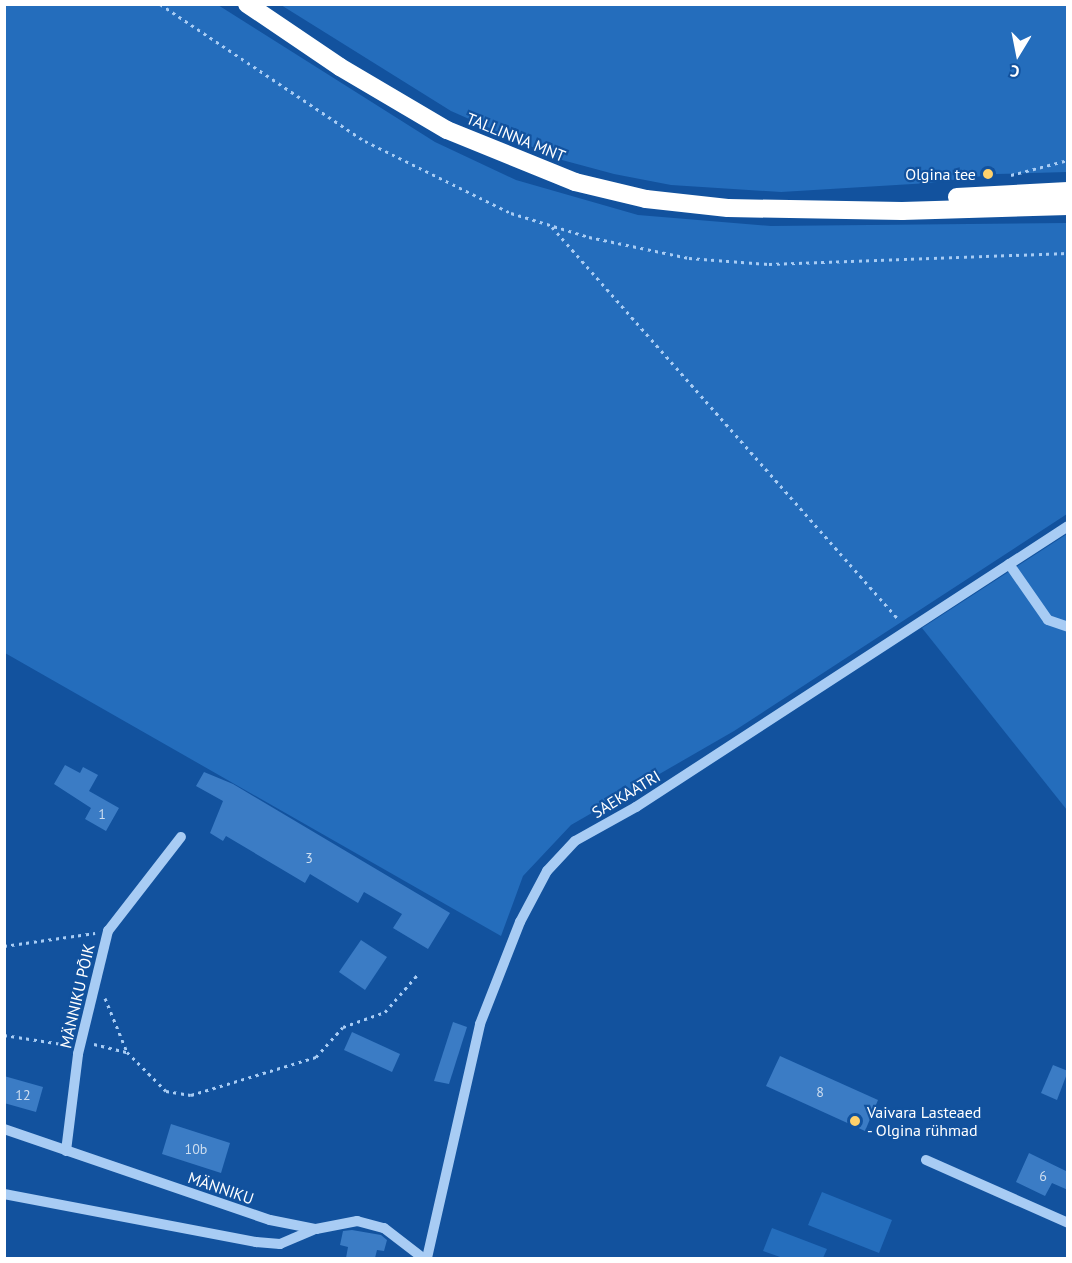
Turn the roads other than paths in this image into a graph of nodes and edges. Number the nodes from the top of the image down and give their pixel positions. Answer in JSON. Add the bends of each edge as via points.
{"nodes":[{"id":1,"x":247,"y":4,"type":"edge"},
{"id":2,"x":1068,"y":191,"type":"edge"},
{"id":3,"x":1068,"y":206,"type":"edge"},
{"id":4,"x":1025,"y":207,"type":"junction"},
{"id":5,"x":803,"y":210,"type":"junction"},
{"id":6,"x":1068,"y":211,"type":"edge"},
{"id":7,"x":1068,"y":526,"type":"edge"},
{"id":8,"x":1009,"y":564,"type":"junction"},
{"id":9,"x":1068,"y":627,"type":"edge"},
{"id":10,"x":181,"y":837,"type":"dead end"},
{"id":11,"x":4,"y":1129,"type":"edge"},
{"id":12,"x":66,"y":1151,"type":"junction"},
{"id":13,"x":926,"y":1160,"type":"dead end"},
{"id":14,"x":4,"y":1194,"type":"edge"},
{"id":15,"x":1068,"y":1223,"type":"edge"},
{"id":16,"x":316,"y":1229,"type":"junction"},
{"id":17,"x":425,"y":1258,"type":"edge"}],
"edges":[{"from":1,"to":5,"type":"highway","name":"TALLINNA MNT","via":[[340,67],[447,130],[566,179],[646,199]]},
{"from":2,"to":5,"type":"highway","name":"TALLINNA MNT"},
{"from":3,"to":4,"type":"highway","name":"TALLINNA MNT"},
{"from":4,"to":5,"type":"highway","name":"TALLINNA MNT"},
{"from":4,"to":6,"type":"street"},
{"from":7,"to":8,"type":"street","name":"SAEKAATRI"},
{"from":8,"to":9,"type":"street","via":[[1048,620]]},
{"from":8,"to":17,"type":"street","name":"SAEKAATRI","via":[[636,807],[575,841],[547,871],[520,922],[480,1024]]},
{"from":10,"to":12,"type":"street","name":"MÄNNIKU PÕIK","via":[[108,932],[79,1048]]},
{"from":11,"to":12,"type":"street","name":"MÄNNIKU"},
{"from":12,"to":16,"type":"street","name":"MÄNNIKU","via":[[253,1215]]},
{"from":13,"to":15,"type":"street"},
{"from":14,"to":16,"type":"street","via":[[256,1242],[280,1244]]},
{"from":16,"to":17,"type":"street","name":"MÄNNIKU","via":[[357,1221],[384,1228]]}]}
